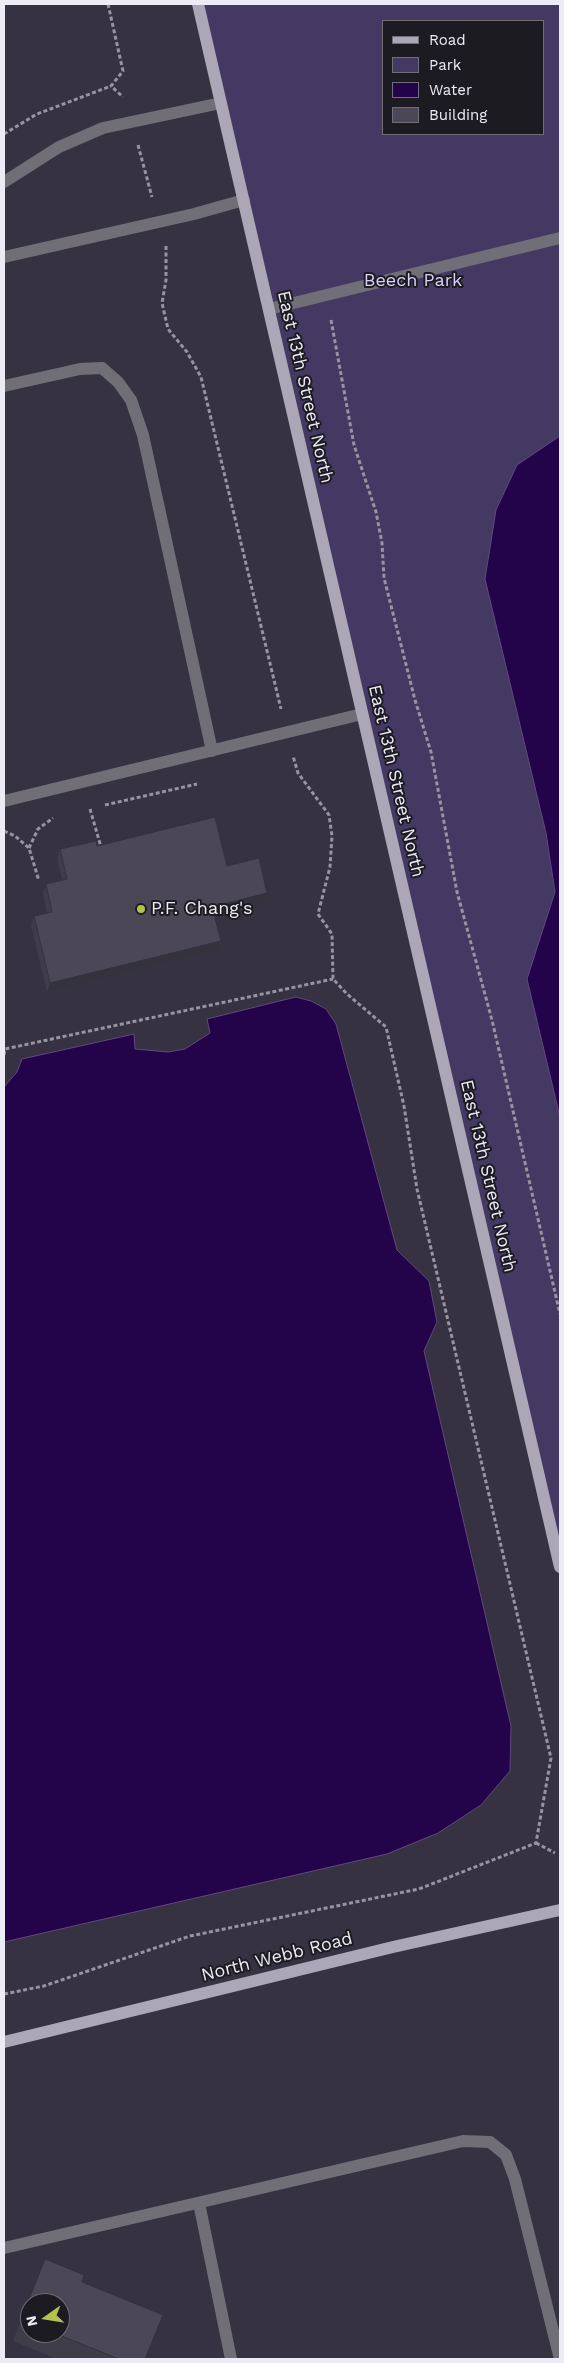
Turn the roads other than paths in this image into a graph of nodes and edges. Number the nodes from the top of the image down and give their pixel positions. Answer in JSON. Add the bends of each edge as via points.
{"nodes":[{"id":1,"x":198,"y":4,"type":"edge"},
{"id":2,"x":221,"y":103,"type":"junction"},
{"id":3,"x":4,"y":182,"type":"edge"},
{"id":4,"x":244,"y":200,"type":"junction"},
{"id":5,"x":560,"y":238,"type":"edge"},
{"id":6,"x":4,"y":257,"type":"edge"},
{"id":7,"x":269,"y":309,"type":"junction"},
{"id":8,"x":4,"y":386,"type":"edge"},
{"id":9,"x":362,"y":714,"type":"junction"},
{"id":10,"x":212,"y":751,"type":"junction"},
{"id":11,"x":4,"y":802,"type":"edge"},
{"id":12,"x":560,"y":1567,"type":"edge"},
{"id":13,"x":560,"y":1910,"type":"edge"},
{"id":14,"x":4,"y":2042,"type":"edge"},
{"id":15,"x":198,"y":2203,"type":"junction"},
{"id":16,"x":4,"y":2248,"type":"edge"},
{"id":17,"x":231,"y":2359,"type":"edge"},
{"id":18,"x":560,"y":2359,"type":"edge"}],
"edges":[{"from":1,"to":2,"type":"main road","name":"East 13th Street North"},
{"from":2,"to":3,"type":"street","via":[[103,128],[59,147]]},
{"from":2,"to":4,"type":"main road","name":"East 13th Street North"},
{"from":4,"to":6,"type":"street"},
{"from":4,"to":7,"type":"main road","name":"East 13th Street North"},
{"from":5,"to":7,"type":"street"},
{"from":7,"to":9,"type":"main road","name":"East 13th Street North"},
{"from":8,"to":10,"type":"street","via":[[80,369],[102,368],[131,400],[143,435]]},
{"from":9,"to":10,"type":"street"},
{"from":9,"to":12,"type":"main road","name":"East 13th Street North"},
{"from":10,"to":11,"type":"street"},
{"from":13,"to":14,"type":"main road","name":"North Webb Road","via":[[393,1947]]},
{"from":15,"to":16,"type":"street"},
{"from":15,"to":17,"type":"street"},
{"from":15,"to":18,"type":"street","via":[[463,2142],[490,2142],[506,2155],[515,2179]]}]}
